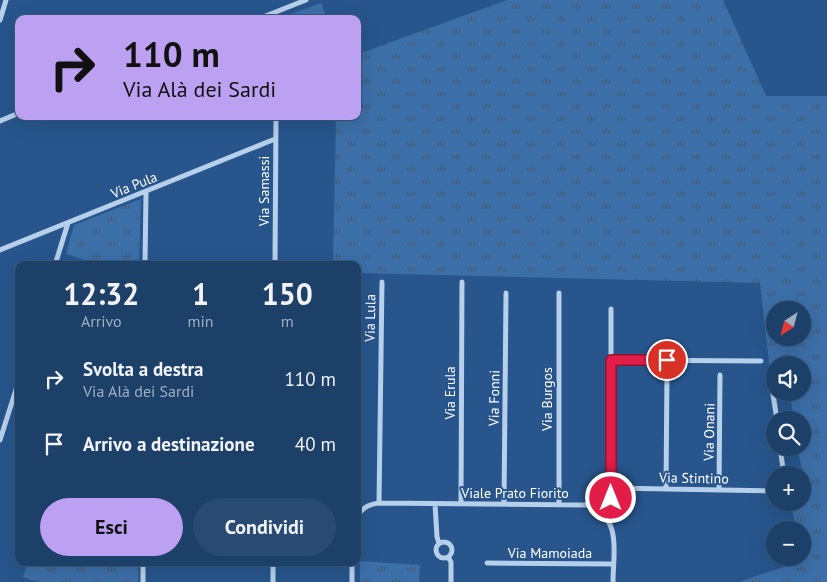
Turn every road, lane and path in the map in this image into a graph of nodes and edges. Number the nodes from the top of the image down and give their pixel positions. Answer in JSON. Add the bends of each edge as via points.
{"nodes":[{"id":1,"x":306,"y":0,"type":"edge"},
{"id":2,"x":8,"y":1,"type":"edge"},
{"id":3,"x":276,"y":12,"type":"joint"},
{"id":4,"x":268,"y":15,"type":"edge"},
{"id":5,"x":0,"y":20,"type":"edge"},
{"id":6,"x":15,"y":115,"type":"edge"},
{"id":7,"x":276,"y":120,"type":"edge"},
{"id":8,"x":0,"y":121,"type":"edge"},
{"id":9,"x":275,"y":139,"type":"junction"},
{"id":10,"x":146,"y":192,"type":"junction"},
{"id":11,"x":68,"y":223,"type":"junction"},
{"id":12,"x":0,"y":250,"type":"edge"},
{"id":13,"x":56,"y":261,"type":"edge"},
{"id":14,"x":145,"y":261,"type":"edge"},
{"id":15,"x":275,"y":261,"type":"edge"},
{"id":16,"x":382,"y":282,"type":"dead end"},
{"id":17,"x":462,"y":282,"type":"dead end"},
{"id":18,"x":506,"y":293,"type":"dead end"},
{"id":19,"x":559,"y":293,"type":"dead end"},
{"id":20,"x":611,"y":309,"type":"dead end"},
{"id":21,"x":611,"y":360,"type":"junction"},
{"id":22,"x":761,"y":361,"type":"dead end"},
{"id":23,"x":667,"y":371,"type":"dead end"},
{"id":24,"x":720,"y":375,"type":"dead end"},
{"id":25,"x":15,"y":393,"type":"edge"},
{"id":26,"x":0,"y":440,"type":"edge"},
{"id":27,"x":612,"y":488,"type":"junction"},
{"id":28,"x":666,"y":489,"type":"junction"},
{"id":29,"x":719,"y":490,"type":"junction"},
{"id":30,"x":766,"y":491,"type":"edge"},
{"id":31,"x":379,"y":503,"type":"junction"},
{"id":32,"x":435,"y":504,"type":"junction"},
{"id":33,"x":461,"y":504,"type":"junction"},
{"id":34,"x":504,"y":504,"type":"junction"},
{"id":35,"x":559,"y":504,"type":"junction"},
{"id":36,"x":361,"y":510,"type":"edge"},
{"id":37,"x":605,"y":516,"type":"junction"},
{"id":38,"x":439,"y":543,"type":"junction"},
{"id":39,"x":448,"y":557,"type":"junction"},
{"id":40,"x":488,"y":563,"type":"dead end"},
{"id":41,"x":613,"y":564,"type":"junction"},
{"id":42,"x":144,"y":566,"type":"edge"},
{"id":43,"x":273,"y":566,"type":"edge"},
{"id":44,"x":352,"y":566,"type":"edge"},
{"id":45,"x":143,"y":582,"type":"edge"},
{"id":46,"x":273,"y":582,"type":"edge"},
{"id":47,"x":352,"y":582,"type":"edge"},
{"id":48,"x":451,"y":582,"type":"edge"},
{"id":49,"x":613,"y":582,"type":"edge"}],
"edges":[{"from":1,"to":3,"type":"street"},
{"from":2,"to":5,"type":"street"},
{"from":3,"to":4,"type":"street"},
{"from":6,"to":8,"type":"street"},
{"from":7,"to":9,"type":"street","name":"Via Samassi"},
{"from":9,"to":10,"type":"street","name":"Via Pula"},
{"from":9,"to":15,"type":"street","name":"Via Samassi"},
{"from":10,"to":11,"type":"street","name":"Via Pula"},
{"from":10,"to":14,"type":"street"},
{"from":11,"to":12,"type":"street","name":"Via Pula"},
{"from":11,"to":13,"type":"street"},
{"from":16,"to":31,"type":"street","name":"Via Lula"},
{"from":17,"to":33,"type":"street","name":"Via Erula"},
{"from":18,"to":34,"type":"street","name":"Via Fonni"},
{"from":19,"to":35,"type":"street","name":"Via Burgos"},
{"from":20,"to":21,"type":"street"},
{"from":21,"to":22,"type":"street"},
{"from":21,"to":27,"type":"street"},
{"from":23,"to":28,"type":"street"},
{"from":24,"to":29,"type":"street","name":"Via Onani"},
{"from":25,"to":26,"type":"street"},
{"from":27,"to":28,"type":"street","name":"Via Stintino"},
{"from":27,"to":37,"type":"street","via":[[611,504]]},
{"from":28,"to":29,"type":"street","name":"Via Stintino"},
{"from":29,"to":30,"type":"street","name":"Via Stintino"},
{"from":31,"to":32,"type":"street","name":"Viale Prato Fiorito"},
{"from":31,"to":36,"type":"street"},
{"from":32,"to":33,"type":"street","name":"Viale Prato Fiorito"},
{"from":32,"to":38,"type":"street"},
{"from":33,"to":34,"type":"street","name":"Viale Prato Fiorito"},
{"from":34,"to":35,"type":"street","name":"Viale Prato Fiorito"},
{"from":35,"to":37,"type":"street","name":"Viale Prato Fiorito","via":[[588,505]]},
{"from":37,"to":41,"type":"street","via":[[614,534]]},
{"from":38,"to":39,"type":"street","via":[[445,542],[450,546]]},
{"from":38,"to":39,"type":"street","via":[[437,554],[442,558]]},
{"from":39,"to":48,"type":"street"},
{"from":40,"to":41,"type":"street","name":"Via Mamoiada"},
{"from":41,"to":49,"type":"street"},
{"from":42,"to":45,"type":"street"},
{"from":43,"to":46,"type":"street"},
{"from":44,"to":47,"type":"street"}]}
